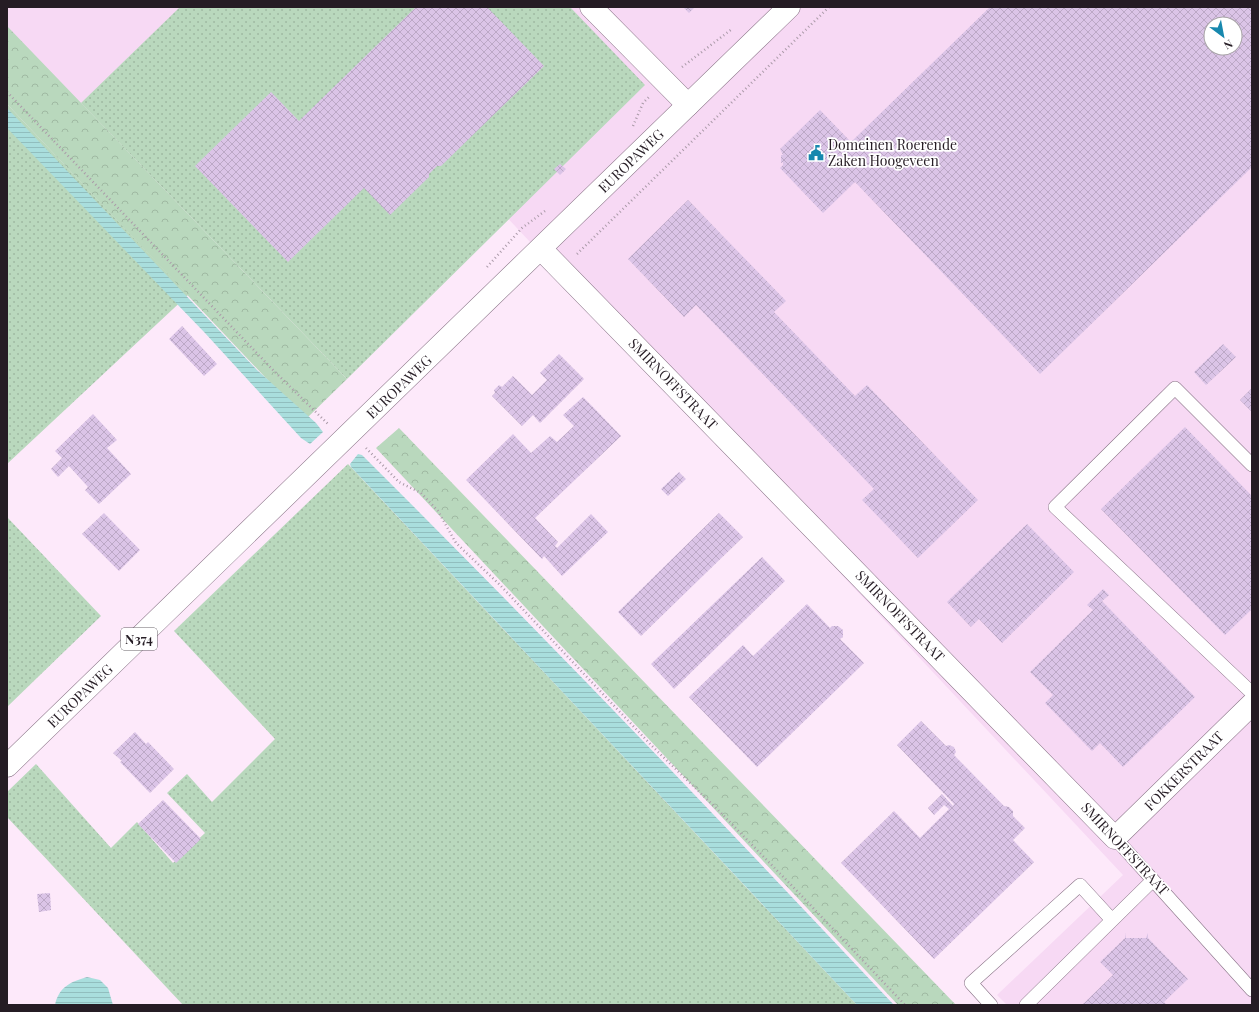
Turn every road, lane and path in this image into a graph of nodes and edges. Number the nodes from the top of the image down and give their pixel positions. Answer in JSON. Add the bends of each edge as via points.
{"nodes":[{"id":1,"x":590,"y":7,"type":"edge"},
{"id":2,"x":789,"y":7,"type":"edge"},
{"id":3,"x":829,"y":7,"type":"edge"},
{"id":4,"x":733,"y":28,"type":"dead end"},
{"id":5,"x":665,"y":81,"type":"junction"},
{"id":6,"x":7,"y":92,"type":"edge"},
{"id":7,"x":688,"y":105,"type":"junction"},
{"id":8,"x":633,"y":127,"type":"dead end"},
{"id":9,"x":550,"y":208,"type":"dead end"},
{"id":10,"x":522,"y":228,"type":"dead end"},
{"id":11,"x":541,"y":249,"type":"junction"},
{"id":12,"x":561,"y":270,"type":"junction"},
{"id":13,"x":328,"y":424,"type":"dead end"},
{"id":14,"x":352,"y":433,"type":"junction"},
{"id":15,"x":1252,"y":465,"type":"edge"},
{"id":16,"x":1252,"y":693,"type":"edge"},
{"id":17,"x":1252,"y":704,"type":"edge"},
{"id":18,"x":7,"y":766,"type":"edge"},
{"id":19,"x":1116,"y":838,"type":"junction"},
{"id":20,"x":1153,"y":880,"type":"junction"},
{"id":21,"x":1112,"y":920,"type":"junction"},
{"id":22,"x":1252,"y":990,"type":"edge"},
{"id":23,"x":905,"y":1005,"type":"edge"},
{"id":24,"x":991,"y":1005,"type":"edge"},
{"id":25,"x":1026,"y":1005,"type":"edge"}],
"edges":[{"from":1,"to":5,"type":"street"},
{"from":2,"to":7,"type":"street","name":"EUROPAWEG"},
{"from":3,"to":12,"type":"path","name":"EUROPAWEG"},
{"from":4,"to":5,"type":"path","name":"EUROPAWEG","via":[[691,58]]},
{"from":5,"to":7,"type":"street"},
{"from":5,"to":8,"type":"path","name":"EUROPAWEG","via":[[643,103]]},
{"from":6,"to":13,"type":"path","via":[[273,370]]},
{"from":7,"to":11,"type":"street","name":"EUROPAWEG"},
{"from":9,"to":10,"type":"path"},
{"from":11,"to":12,"type":"street","name":"SMIRNOFFSTRAAT"},
{"from":11,"to":14,"type":"street","name":"EUROPAWEG"},
{"from":12,"to":19,"type":"street","name":"SMIRNOFFSTRAAT"},
{"from":14,"to":18,"type":"street","name":"EUROPAWEG","number":"N374"},
{"from":14,"to":23,"type":"path","via":[[400,482],[421,493],[438,511],[456,543],[653,747],[798,892]]},
{"from":15,"to":16,"type":"lane","via":[[1175,388],[1055,507]]},
{"from":17,"to":19,"type":"street","name":"FOKKERSTRAAT"},
{"from":19,"to":20,"type":"lane","name":"SMIRNOFFSTRAAT"},
{"from":20,"to":21,"type":"lane"},
{"from":20,"to":22,"type":"lane","name":"SMIRNOFFSTRAAT"},
{"from":21,"to":24,"type":"lane","via":[[1080,885],[971,983]]},
{"from":21,"to":25,"type":"lane"}]}
